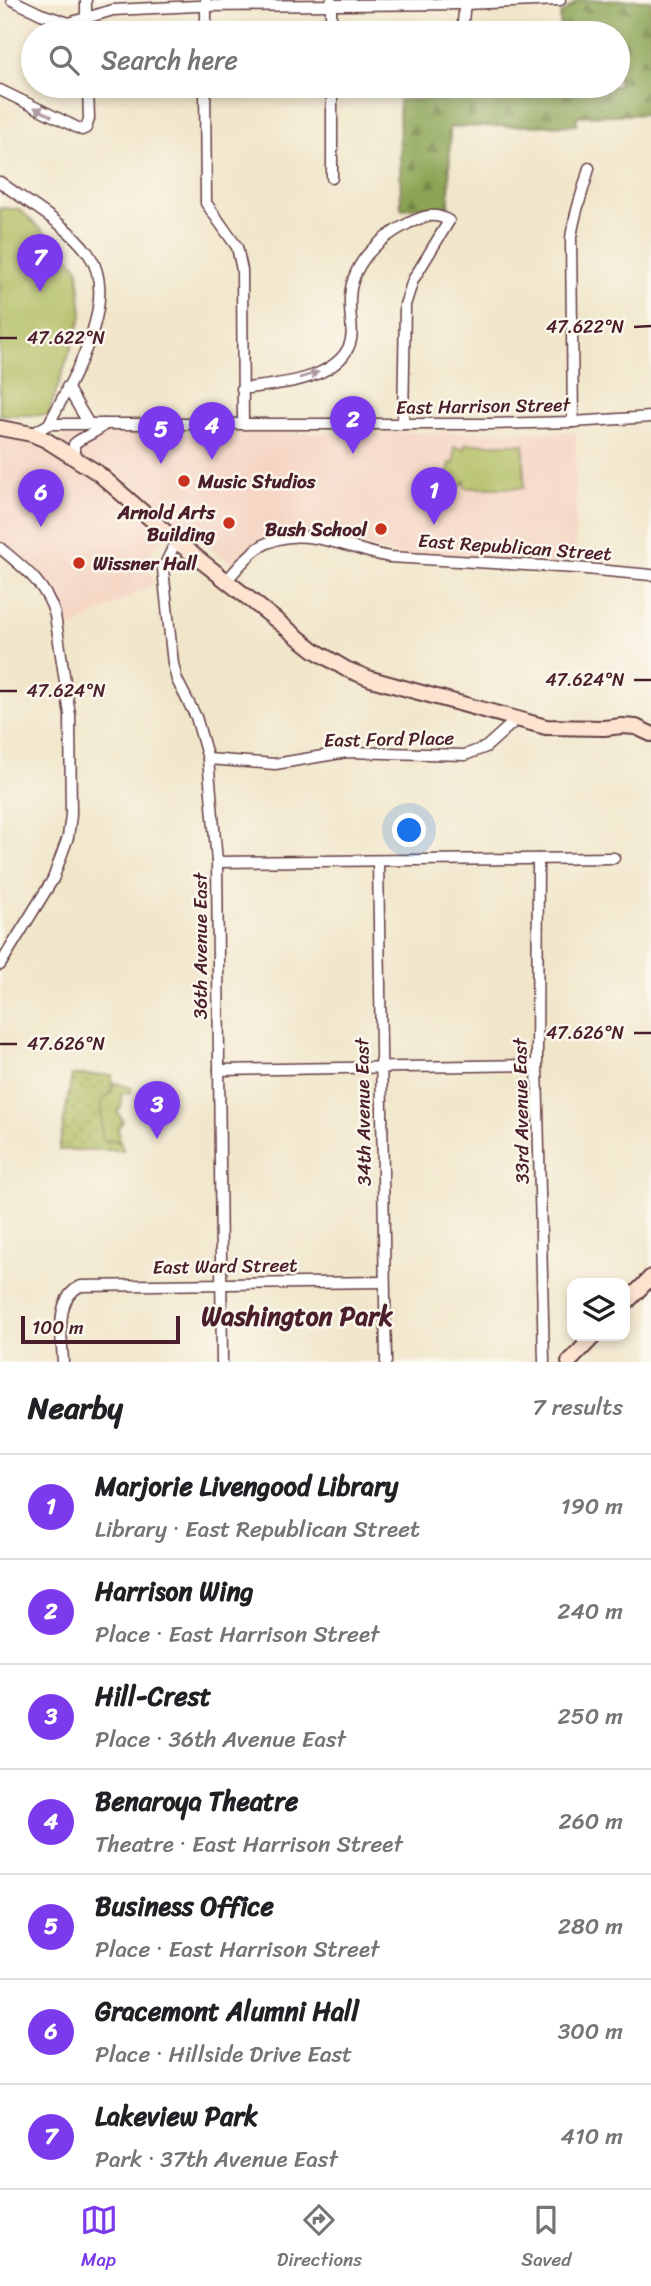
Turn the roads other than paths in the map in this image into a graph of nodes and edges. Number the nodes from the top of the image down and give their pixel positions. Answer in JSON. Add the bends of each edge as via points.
{"nodes":[{"id":1,"x":12,"y":0,"type":"edge"},
{"id":2,"x":86,"y":0,"type":"edge"},
{"id":3,"x":560,"y":0,"type":"edge"},
{"id":4,"x":331,"y":2,"type":"edge"},
{"id":5,"x":465,"y":2,"type":"edge"},
{"id":6,"x":206,"y":3,"type":"edge"},
{"id":7,"x":86,"y":18,"type":"junction"},
{"id":8,"x":62,"y":21,"type":"edge"},
{"id":9,"x":76,"y":21,"type":"edge"},
{"id":10,"x":206,"y":21,"type":"edge"},
{"id":11,"x":331,"y":21,"type":"edge"},
{"id":12,"x":463,"y":21,"type":"edge"},
{"id":13,"x":0,"y":90,"type":"edge"},
{"id":14,"x":88,"y":98,"type":"edge"},
{"id":15,"x":205,"y":98,"type":"edge"},
{"id":16,"x":332,"y":98,"type":"edge"},
{"id":17,"x":589,"y":169,"type":"dead end"},
{"id":18,"x":332,"y":178,"type":"dead end"},
{"id":19,"x":0,"y":181,"type":"edge"},
{"id":20,"x":67,"y":387,"type":"junction"},
{"id":21,"x":242,"y":389,"type":"junction"},
{"id":22,"x":651,"y":417,"type":"edge"},
{"id":23,"x":573,"y":422,"type":"junction"},
{"id":24,"x":49,"y":424,"type":"junction"},
{"id":25,"x":89,"y":424,"type":"junction"},
{"id":26,"x":105,"y":424,"type":"junction"},
{"id":27,"x":243,"y":424,"type":"junction"},
{"id":28,"x":403,"y":424,"type":"junction"},
{"id":29,"x":0,"y":428,"type":"edge"},
{"id":30,"x":32,"y":434,"type":"junction"},
{"id":31,"x":74,"y":456,"type":"junction"},
{"id":32,"x":176,"y":541,"type":"junction"},
{"id":33,"x":0,"y":548,"type":"edge"},
{"id":34,"x":651,"y":575,"type":"edge"},
{"id":35,"x":227,"y":580,"type":"junction"},
{"id":36,"x":517,"y":719,"type":"junction"},
{"id":37,"x":651,"y":734,"type":"edge"},
{"id":38,"x":208,"y":759,"type":"junction"},
{"id":39,"x":614,"y":858,"type":"dead end"},
{"id":40,"x":538,"y":859,"type":"junction"},
{"id":41,"x":378,"y":861,"type":"junction"},
{"id":42,"x":217,"y":862,"type":"junction"},
{"id":43,"x":0,"y":965,"type":"edge"},
{"id":44,"x":537,"y":1066,"type":"junction"},
{"id":45,"x":380,"y":1067,"type":"junction"},
{"id":46,"x":219,"y":1070,"type":"junction"},
{"id":47,"x":651,"y":1277,"type":"edge"},
{"id":48,"x":383,"y":1282,"type":"junction"},
{"id":49,"x":221,"y":1284,"type":"junction"},
{"id":50,"x":630,"y":1299,"type":"edge"},
{"id":51,"x":589,"y":1341,"type":"edge"},
{"id":52,"x":63,"y":1362,"type":"edge"},
{"id":53,"x":222,"y":1362,"type":"edge"},
{"id":54,"x":386,"y":1362,"type":"edge"},
{"id":55,"x":544,"y":1362,"type":"edge"},
{"id":56,"x":569,"y":1362,"type":"edge"}],
"edges":[{"from":1,"to":8,"type":"street"},
{"from":2,"to":7,"type":"street"},
{"from":3,"to":5,"type":"street"},
{"from":4,"to":5,"type":"street"},
{"from":4,"to":6,"type":"street"},
{"from":4,"to":11,"type":"street"},
{"from":5,"to":12,"type":"street"},
{"from":6,"to":7,"type":"street","via":[[113,10]]},
{"from":6,"to":10,"type":"street"},
{"from":7,"to":9,"type":"street"},
{"from":14,"to":13,"type":"street","one_way":true,"via":[[86,128],[78,129]]},
{"from":15,"to":21,"type":"street","via":[[206,203],[237,247],[242,270]]},
{"from":16,"to":18,"type":"street"},
{"from":17,"to":23,"type":"street","via":[[570,238]]},
{"from":19,"to":20,"type":"street","via":[[80,244],[94,264],[99,308]]},
{"from":20,"to":24,"type":"street"},
{"from":20,"to":25,"type":"street"},
{"from":21,"to":27,"type":"street"},
{"from":21,"to":28,"type":"street","one_way":true,"via":[[314,374],[341,358],[352,340],[349,298],[354,275],[374,245],[427,215],[441,217],[449,221],[413,280],[405,305]]},
{"from":22,"to":23,"type":"street","name":"East Harrison Street"},
{"from":23,"to":28,"type":"street","name":"East Harrison Street"},
{"from":24,"to":25,"type":"street","name":"East Harrison Street"},
{"from":24,"to":30,"type":"street"},
{"from":25,"to":26,"type":"street","name":"East Harrison Street"},
{"from":26,"to":27,"type":"street","name":"East Harrison Street"},
{"from":26,"to":31,"type":"street","via":[[74,444]]},
{"from":27,"to":28,"type":"street","name":"East Harrison Street"},
{"from":29,"to":30,"type":"main road"},
{"from":30,"to":31,"type":"main road"},
{"from":31,"to":32,"type":"main road"},
{"from":32,"to":35,"type":"main road"},
{"from":32,"to":38,"type":"street","name":"36th Avenue East","via":[[163,569],[173,664],[196,716]]},
{"from":33,"to":43,"type":"street","via":[[36,579],[52,603],[70,715],[71,815],[53,879]]},
{"from":34,"to":35,"type":"street","name":"East Republican Street","via":[[390,557],[333,540],[295,537],[258,549]]},
{"from":35,"to":36,"type":"main road","via":[[314,650],[346,668]]},
{"from":36,"to":37,"type":"main road","via":[[564,729],[636,727]]},
{"from":36,"to":38,"type":"street","name":"East Ford Place","via":[[486,747],[465,755],[347,752],[275,764]]},
{"from":38,"to":42,"type":"street","name":"36th Avenue East"},
{"from":39,"to":40,"type":"street"},
{"from":40,"to":41,"type":"street"},
{"from":40,"to":44,"type":"street","name":"33rd Avenue East"},
{"from":41,"to":42,"type":"street"},
{"from":41,"to":45,"type":"street","name":"34th Avenue East"},
{"from":42,"to":46,"type":"street","name":"36th Avenue East"},
{"from":44,"to":45,"type":"street"},
{"from":44,"to":55,"type":"street","name":"33rd Avenue East"},
{"from":45,"to":46,"type":"street"},
{"from":45,"to":48,"type":"street","name":"34th Avenue East"},
{"from":46,"to":49,"type":"street","name":"36th Avenue East"},
{"from":47,"to":50,"type":"main road"},
{"from":48,"to":49,"type":"street","name":"East Ward Street"},
{"from":48,"to":54,"type":"street","name":"34th Avenue East"},
{"from":49,"to":52,"type":"street","name":"East Ward Street","via":[[81,1286],[65,1301]]},
{"from":49,"to":53,"type":"street","name":"36th Avenue East"},
{"from":51,"to":56,"type":"main road"}]}
